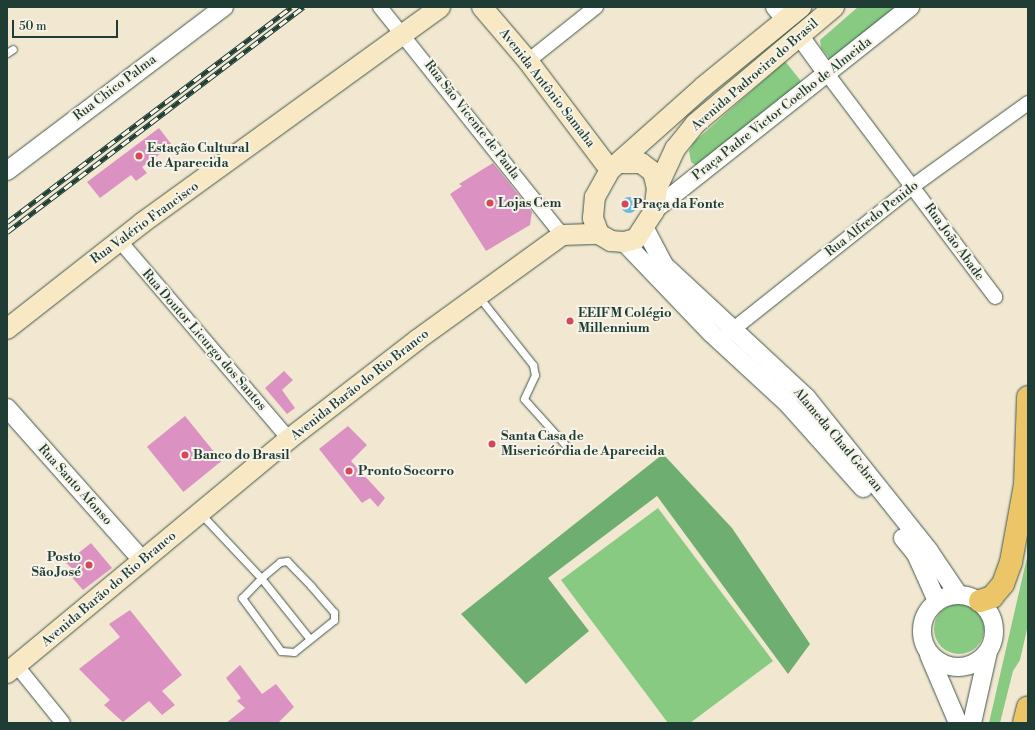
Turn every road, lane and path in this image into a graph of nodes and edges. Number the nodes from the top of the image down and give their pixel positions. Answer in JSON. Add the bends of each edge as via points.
{"nodes":[{"id":1,"x":224,"y":7,"type":"edge"},
{"id":2,"x":380,"y":7,"type":"edge"},
{"id":3,"x":440,"y":7,"type":"edge"},
{"id":4,"x":482,"y":7,"type":"edge"},
{"id":5,"x":596,"y":7,"type":"edge"},
{"id":6,"x":801,"y":7,"type":"edge"},
{"id":7,"x":834,"y":7,"type":"edge"},
{"id":8,"x":910,"y":7,"type":"edge"},
{"id":9,"x":780,"y":13,"type":"edge"},
{"id":10,"x":404,"y":34,"type":"junction"},
{"id":11,"x":799,"y":35,"type":"junction"},
{"id":12,"x":13,"y":48,"type":"dead end"},
{"id":13,"x":7,"y":53,"type":"edge"},
{"id":14,"x":528,"y":61,"type":"junction"},
{"id":15,"x":828,"y":74,"type":"junction"},
{"id":16,"x":1028,"y":102,"type":"edge"},
{"id":17,"x":616,"y":167,"type":"junction"},
{"id":18,"x":7,"y":171,"type":"edge"},
{"id":19,"x":913,"y":186,"type":"junction"},
{"id":20,"x":658,"y":188,"type":"junction"},
{"id":21,"x":649,"y":218,"type":"junction"},
{"id":22,"x":599,"y":234,"type":"junction"},
{"id":23,"x":562,"y":235,"type":"junction"},
{"id":24,"x":119,"y":240,"type":"junction"},
{"id":25,"x":624,"y":242,"type":"junction"},
{"id":26,"x":478,"y":295,"type":"junction"},
{"id":27,"x":995,"y":297,"type":"dead end"},
{"id":28,"x":7,"y":329,"type":"edge"},
{"id":29,"x":726,"y":335,"type":"junction"},
{"id":30,"x":1028,"y":397,"type":"edge"},
{"id":31,"x":7,"y":408,"type":"edge"},
{"id":32,"x":289,"y":439,"type":"junction"},
{"id":33,"x":570,"y":450,"type":"dead end"},
{"id":34,"x":873,"y":491,"type":"junction"},
{"id":35,"x":201,"y":514,"type":"junction"},
{"id":36,"x":143,"y":561,"type":"junction"},
{"id":37,"x":261,"y":578,"type":"junction"},
{"id":38,"x":958,"y":594,"type":"junction"},
{"id":39,"x":937,"y":601,"type":"junction"},
{"id":40,"x":980,"y":601,"type":"junction"},
{"id":41,"x":309,"y":638,"type":"junction"},
{"id":42,"x":928,"y":652,"type":"junction"},
{"id":43,"x":988,"y":652,"type":"junction"},
{"id":44,"x":12,"y":669,"type":"edge"},
{"id":45,"x":1028,"y":707,"type":"edge"},
{"id":46,"x":63,"y":723,"type":"edge"},
{"id":47,"x":958,"y":723,"type":"edge"},
{"id":48,"x":972,"y":723,"type":"edge"},
{"id":49,"x":1024,"y":723,"type":"edge"}],
"edges":[{"from":1,"to":18,"type":"street","name":"Rua Chico Palma"},
{"from":2,"to":10,"type":"street","name":"Rua São Vicente de Paula"},
{"from":3,"to":10,"type":"main road","name":"Rua Valério Francisco"},
{"from":4,"to":14,"type":"main road","name":"Avenida Antônio Samaha"},
{"from":5,"to":14,"type":"street"},
{"from":6,"to":9,"type":"main road","name":"Avenida Padroeira do Brasil"},
{"from":7,"to":11,"type":"main road","name":"Avenida Padroeira do Brasil"},
{"from":8,"to":15,"type":"street","name":"Praça Padre Victor Coelho de Almeida"},
{"from":9,"to":11,"type":"main road"},
{"from":9,"to":17,"type":"main road","name":"Avenida Padroeira do Brasil"},
{"from":10,"to":23,"type":"street","name":"Rua São Vicente de Paula"},
{"from":10,"to":24,"type":"main road","name":"Rua Valério Francisco"},
{"from":11,"to":15,"type":"street"},
{"from":11,"to":20,"type":"main road","name":"Avenida Padroeira do Brasil","via":[[695,124],[675,149]]},
{"from":12,"to":13,"type":"lane"},
{"from":14,"to":17,"type":"main road","name":"Avenida Antônio Samaha"},
{"from":15,"to":19,"type":"street","name":"Rua João Abade"},
{"from":15,"to":21,"type":"street","name":"Praça Padre Victor Coelho de Almeida"},
{"from":16,"to":19,"type":"street","name":"Rua Alfredo Penido"},
{"from":17,"to":20,"type":"main road","via":[[641,163],[653,172]]},
{"from":17,"to":22,"type":"main road","via":[[595,197],[593,218]]},
{"from":19,"to":27,"type":"street","name":"Rua João Abade"},
{"from":19,"to":29,"type":"street","name":"Rua Alfredo Penido"},
{"from":20,"to":21,"type":"main road"},
{"from":21,"to":25,"type":"main road","via":[[636,239]]},
{"from":21,"to":29,"type":"street","name":"Alameda Chad Gebran","via":[[664,265]]},
{"from":22,"to":23,"type":"main road"},
{"from":22,"to":25,"type":"main road","via":[[611,241]]},
{"from":23,"to":26,"type":"main road","name":"Avenida Barão do Rio Branco"},
{"from":24,"to":28,"type":"main road","name":"Rua Valério Francisco"},
{"from":24,"to":32,"type":"street","name":"Rua Doutor Licurgo dos Santos"},
{"from":25,"to":29,"type":"street","name":"Alameda Chad Gebran"},
{"from":26,"to":32,"type":"main road","name":"Avenida Barão do Rio Branco"},
{"from":26,"to":33,"type":"lane","via":[[532,365],[535,375],[524,399]]},
{"from":29,"to":34,"type":"street","name":"Alameda Chad Gebran","via":[[778,383],[806,398]]},
{"from":30,"to":40,"type":"highway","via":[[1025,485],[1011,562],[1002,584],[992,597]]},
{"from":31,"to":36,"type":"street","name":"Rua Santo Afonso"},
{"from":32,"to":35,"type":"main road","name":"Avenida Barão do Rio Branco"},
{"from":34,"to":38,"type":"street","name":"Alameda Chad Gebran"},
{"from":34,"to":39,"type":"street","name":"Alameda Chad Gebran","via":[[916,554]]},
{"from":35,"to":36,"type":"main road","name":"Avenida Barão do Rio Branco"},
{"from":35,"to":37,"type":"lane"},
{"from":36,"to":44,"type":"main road","name":"Avenida Barão do Rio Branco"},
{"from":37,"to":41,"type":"lane"},
{"from":37,"to":41,"type":"lane","via":[[242,598],[258,623],[281,651],[294,652]]},
{"from":37,"to":41,"type":"lane","via":[[280,562],[287,561],[334,612],[330,624]]},
{"from":38,"to":39,"type":"street"},
{"from":38,"to":40,"type":"street"},
{"from":39,"to":42,"type":"street","via":[[928,609],[921,630]]},
{"from":40,"to":43,"type":"street","via":[[988,609],[994,625],[993,642]]},
{"from":42,"to":43,"type":"street","via":[[936,660],[958,667],[969,666]]},
{"from":42,"to":47,"type":"street"},
{"from":43,"to":48,"type":"street"},
{"from":44,"to":46,"type":"street"},
{"from":45,"to":49,"type":"highway"}]}
